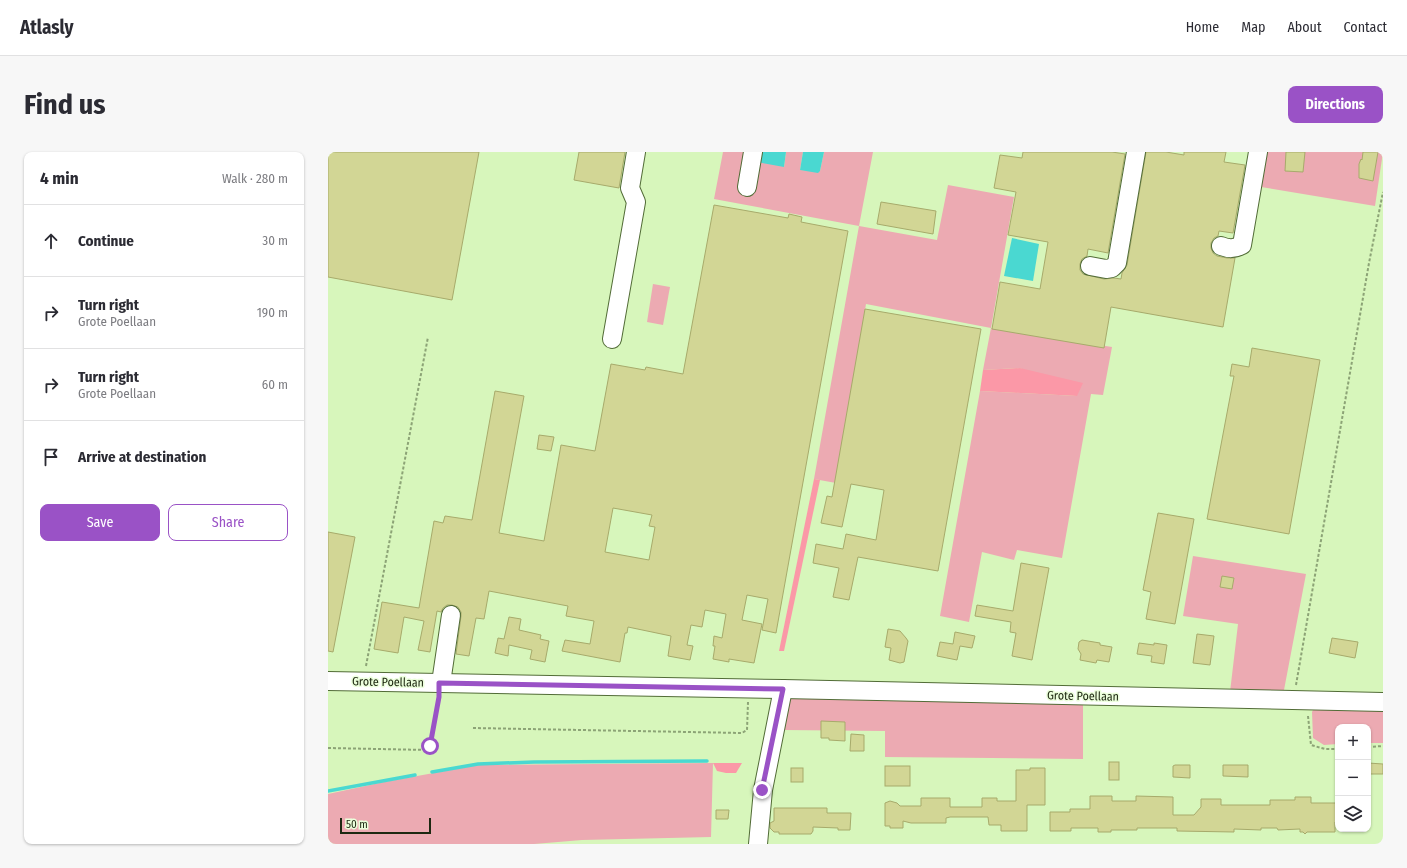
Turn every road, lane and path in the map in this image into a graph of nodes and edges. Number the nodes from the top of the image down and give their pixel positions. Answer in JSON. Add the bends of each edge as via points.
{"nodes":[{"id":1,"x":636,"y":152,"type":"edge"},
{"id":2,"x":753,"y":152,"type":"edge"},
{"id":3,"x":1136,"y":152,"type":"edge"},
{"id":4,"x":1258,"y":152,"type":"edge"},
{"id":5,"x":747,"y":187,"type":"dead end"},
{"id":6,"x":1383,"y":192,"type":"edge"},
{"id":7,"x":1221,"y":246,"type":"dead end"},
{"id":8,"x":1090,"y":266,"type":"dead end"},
{"id":9,"x":428,"y":337,"type":"dead end"},
{"id":10,"x":612,"y":339,"type":"dead end"},
{"id":11,"x":451,"y":615,"type":"dead end"},
{"id":12,"x":328,"y":681,"type":"edge"},
{"id":13,"x":363,"y":682,"type":"junction"},
{"id":14,"x":440,"y":683,"type":"junction"},
{"id":15,"x":749,"y":688,"type":"junction"},
{"id":16,"x":783,"y":689,"type":"junction"},
{"id":17,"x":1300,"y":700,"type":"junction"},
{"id":18,"x":1383,"y":702,"type":"edge"},
{"id":19,"x":473,"y":728,"type":"dead end"},
{"id":20,"x":1383,"y":746,"type":"edge"},
{"id":21,"x":1371,"y":747,"type":"edge"},
{"id":22,"x":328,"y":748,"type":"edge"},
{"id":23,"x":1335,"y":749,"type":"edge"},
{"id":24,"x":758,"y":844,"type":"edge"}],
"edges":[{"from":1,"to":10,"type":"street","via":[[630,188],[636,202]]},
{"from":2,"to":5,"type":"street"},
{"from":3,"to":8,"type":"street","via":[[1117,263],[1106,269]]},
{"from":4,"to":7,"type":"street","via":[[1242,245],[1235,249]]},
{"from":6,"to":17,"type":"path","via":[[1369,263]]},
{"from":9,"to":13,"type":"path"},
{"from":11,"to":14,"type":"street"},
{"from":12,"to":13,"type":"street","name":"Grote Poellaan"},
{"from":13,"to":14,"type":"street","name":"Grote Poellaan"},
{"from":14,"to":15,"type":"street","name":"Grote Poellaan"},
{"from":14,"to":22,"type":"path","via":[[429,750]]},
{"from":15,"to":16,"type":"street","name":"Grote Poellaan"},
{"from":15,"to":19,"type":"path","via":[[747,730],[742,733]]},
{"from":16,"to":17,"type":"street","name":"Grote Poellaan"},
{"from":16,"to":24,"type":"street","via":[[762,790]]},
{"from":17,"to":18,"type":"street","name":"Grote Poellaan"},
{"from":17,"to":23,"type":"path","via":[[1311,745]]},
{"from":20,"to":21,"type":"path"}]}
